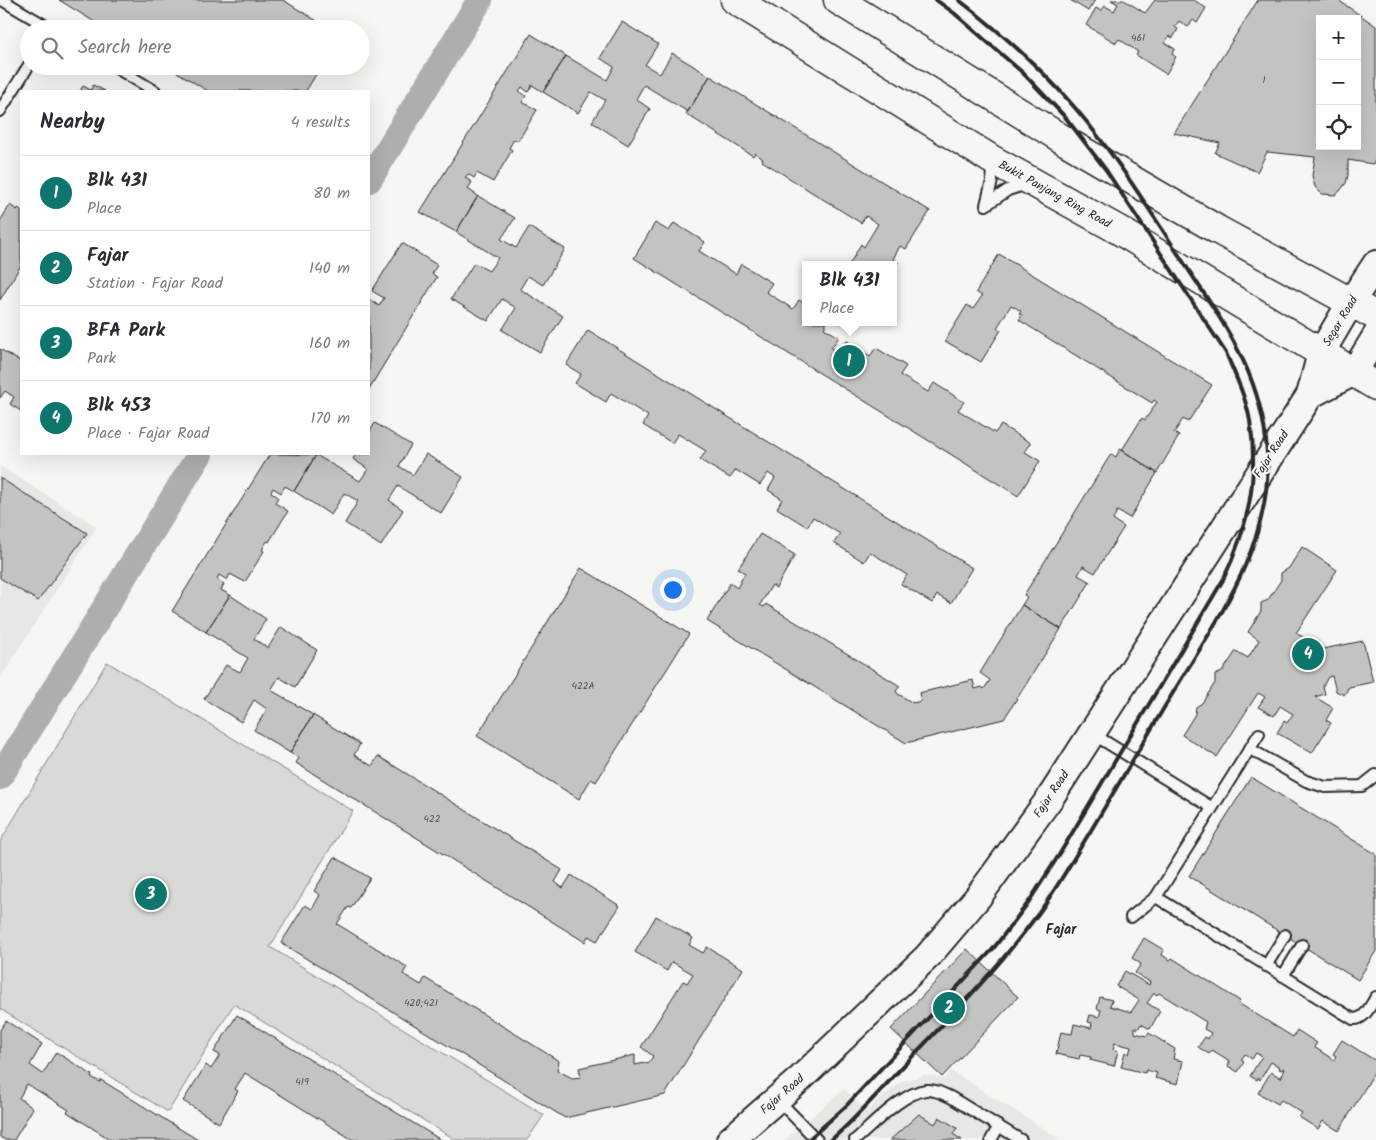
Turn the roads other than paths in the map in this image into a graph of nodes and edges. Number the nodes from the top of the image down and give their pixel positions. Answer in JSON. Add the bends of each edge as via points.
{"nodes":[{"id":1,"x":2,"y":0,"type":"edge"},
{"id":2,"x":735,"y":0,"type":"edge"},
{"id":3,"x":838,"y":0,"type":"edge"},
{"id":4,"x":36,"y":20,"type":"edge"},
{"id":5,"x":23,"y":75,"type":"edge"},
{"id":6,"x":128,"y":75,"type":"edge"},
{"id":7,"x":153,"y":90,"type":"edge"},
{"id":8,"x":0,"y":112,"type":"edge"},
{"id":9,"x":991,"y":158,"type":"junction"},
{"id":10,"x":1032,"y":182,"type":"junction"},
{"id":11,"x":1376,"y":264,"type":"edge"},
{"id":12,"x":1351,"y":302,"type":"junction"},
{"id":13,"x":1376,"y":316,"type":"edge"},
{"id":14,"x":1376,"y":336,"type":"edge"},
{"id":15,"x":1321,"y":353,"type":"junction"},
{"id":16,"x":1365,"y":379,"type":"edge"},
{"id":17,"x":1310,"y":395,"type":"junction"},
{"id":18,"x":1090,"y":733,"type":"junction"},
{"id":19,"x":1259,"y":734,"type":"dead end"},
{"id":20,"x":1250,"y":748,"type":"junction"},
{"id":21,"x":1376,"y":776,"type":"edge"},
{"id":22,"x":1211,"y":807,"type":"junction"},
{"id":23,"x":1156,"y":896,"type":"junction"},
{"id":24,"x":1131,"y":917,"type":"dead end"},
{"id":25,"x":1285,"y":935,"type":"dead end"},
{"id":26,"x":1302,"y":946,"type":"dead end"},
{"id":27,"x":1266,"y":966,"type":"junction"},
{"id":28,"x":1283,"y":976,"type":"junction"},
{"id":29,"x":1376,"y":996,"type":"edge"},
{"id":30,"x":777,"y":1098,"type":"junction"},
{"id":31,"x":999,"y":1126,"type":"junction"},
{"id":32,"x":730,"y":1140,"type":"edge"},
{"id":33,"x":817,"y":1140,"type":"edge"},
{"id":34,"x":855,"y":1140,"type":"edge"},
{"id":35,"x":991,"y":1140,"type":"edge"},
{"id":36,"x":1021,"y":1140,"type":"edge"}],
"edges":[{"from":1,"to":4,"type":"lane"},
{"from":2,"to":9,"type":"main road","name":"Bukit Panjang Ring Road"},
{"from":3,"to":12,"type":"main road","via":[[1067,142],[1218,230]]},
{"from":5,"to":8,"type":"lane"},
{"from":6,"to":7,"type":"lane"},
{"from":9,"to":10,"type":"main road","name":"Bukit Panjang Ring Road"},
{"from":9,"to":10,"type":"lane","via":[[992,181],[986,205],[1008,190]]},
{"from":10,"to":15,"type":"main road","name":"Bukit Panjang Ring Road","via":[[1117,229]]},
{"from":11,"to":12,"type":"street","name":"Segar Road"},
{"from":12,"to":13,"type":"main road"},
{"from":12,"to":15,"type":"street","name":"Segar Road"},
{"from":14,"to":16,"type":"street"},
{"from":15,"to":16,"type":"main road","name":"Bukit Panjang Ring Road"},
{"from":15,"to":17,"type":"street","name":"Fajar Road"},
{"from":16,"to":17,"type":"street","name":"Fajar Road"},
{"from":17,"to":18,"type":"street","name":"Fajar Road"},
{"from":18,"to":22,"type":"lane"},
{"from":18,"to":30,"type":"street","name":"Fajar Road","via":[[1050,798],[978,897],[934,949]]},
{"from":19,"to":20,"type":"lane"},
{"from":20,"to":21,"type":"lane","via":[[1306,781],[1325,787],[1362,786]]},
{"from":20,"to":22,"type":"lane"},
{"from":22,"to":23,"type":"lane"},
{"from":23,"to":24,"type":"lane"},
{"from":23,"to":27,"type":"lane"},
{"from":25,"to":27,"type":"lane"},
{"from":26,"to":28,"type":"lane"},
{"from":27,"to":28,"type":"lane"},
{"from":28,"to":29,"type":"lane","via":[[1353,1019],[1363,1017]]},
{"from":30,"to":32,"type":"street","name":"Fajar Road"},
{"from":30,"to":33,"type":"lane"},
{"from":31,"to":34,"type":"lane","via":[[940,1092],[927,1090],[902,1100]]},
{"from":31,"to":35,"type":"lane"},
{"from":31,"to":36,"type":"lane"}]}
